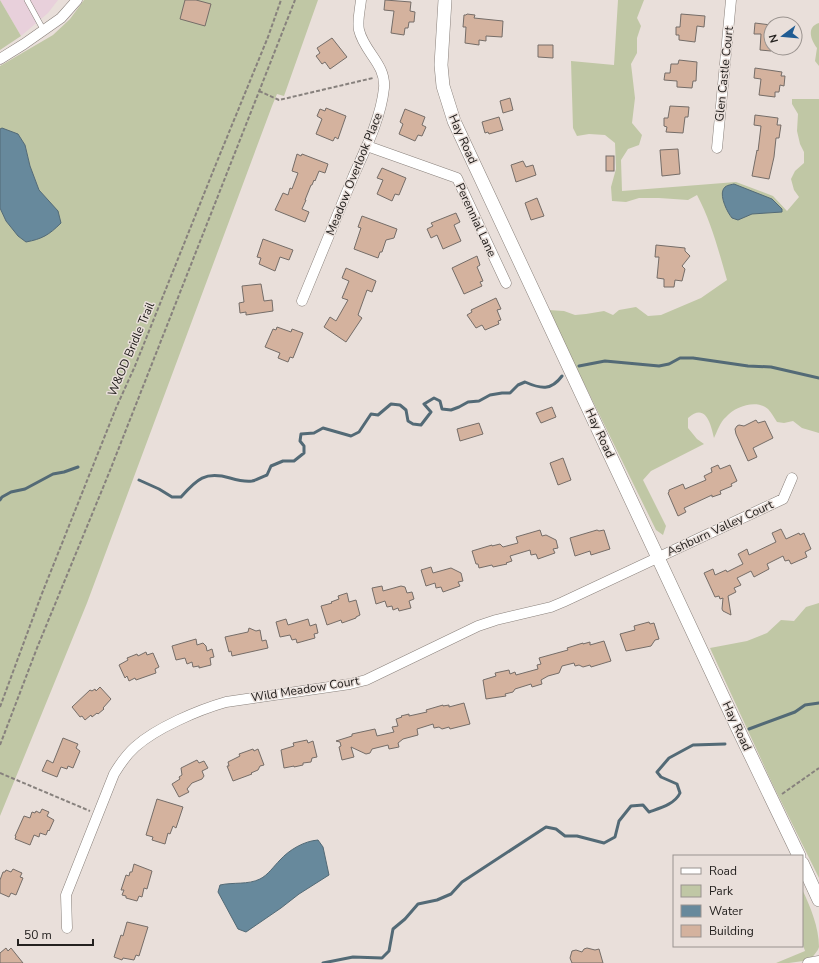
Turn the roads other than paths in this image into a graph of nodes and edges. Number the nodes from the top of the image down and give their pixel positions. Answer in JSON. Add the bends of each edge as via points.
{"nodes":[{"id":1,"x":27,"y":0,"type":"edge"},
{"id":2,"x":77,"y":0,"type":"edge"},
{"id":3,"x":361,"y":0,"type":"edge"},
{"id":4,"x":444,"y":0,"type":"edge"},
{"id":5,"x":732,"y":0,"type":"edge"},
{"id":6,"x":44,"y":31,"type":"junction"},
{"id":7,"x":0,"y":59,"type":"edge"},
{"id":8,"x":367,"y":146,"type":"junction"},
{"id":9,"x":717,"y":148,"type":"dead end"},
{"id":10,"x":506,"y":283,"type":"dead end"},
{"id":11,"x":302,"y":301,"type":"dead end"},
{"id":12,"x":792,"y":478,"type":"dead end"},
{"id":13,"x":659,"y":557,"type":"junction"},
{"id":14,"x":799,"y":855,"type":"edge"},
{"id":15,"x":803,"y":865,"type":"edge"},
{"id":16,"x":819,"y":900,"type":"edge"},
{"id":17,"x":67,"y":928,"type":"dead end"},
{"id":18,"x":819,"y":961,"type":"edge"},
{"id":19,"x":808,"y":963,"type":"edge"}],
"edges":[{"from":1,"to":6,"type":"lane"},
{"from":2,"to":6,"type":"street","via":[[61,18]]},
{"from":3,"to":8,"type":"street","name":"Meadow Overlook Place","via":[[359,30],[379,64],[384,88]]},
{"from":4,"to":13,"type":"street","name":"Hay Road","via":[[441,64],[443,86],[454,121]]},
{"from":5,"to":9,"type":"street","name":"Glen Castle Court"},
{"from":6,"to":7,"type":"street"},
{"from":8,"to":10,"type":"street","name":"Perennial Lane","via":[[457,178]]},
{"from":8,"to":11,"type":"street","name":"Meadow Overlook Place"},
{"from":12,"to":13,"type":"street","name":"Ashburn Valley Court","via":[[783,499]]},
{"from":13,"to":14,"type":"street","name":"Hay Road"},
{"from":13,"to":17,"type":"street","name":"Wild Meadow Court","via":[[551,607],[478,626],[366,680],[233,701],[201,711],[158,730],[134,748],[114,774],[66,895]]},
{"from":15,"to":16,"type":"street"},
{"from":18,"to":19,"type":"street"}]}
